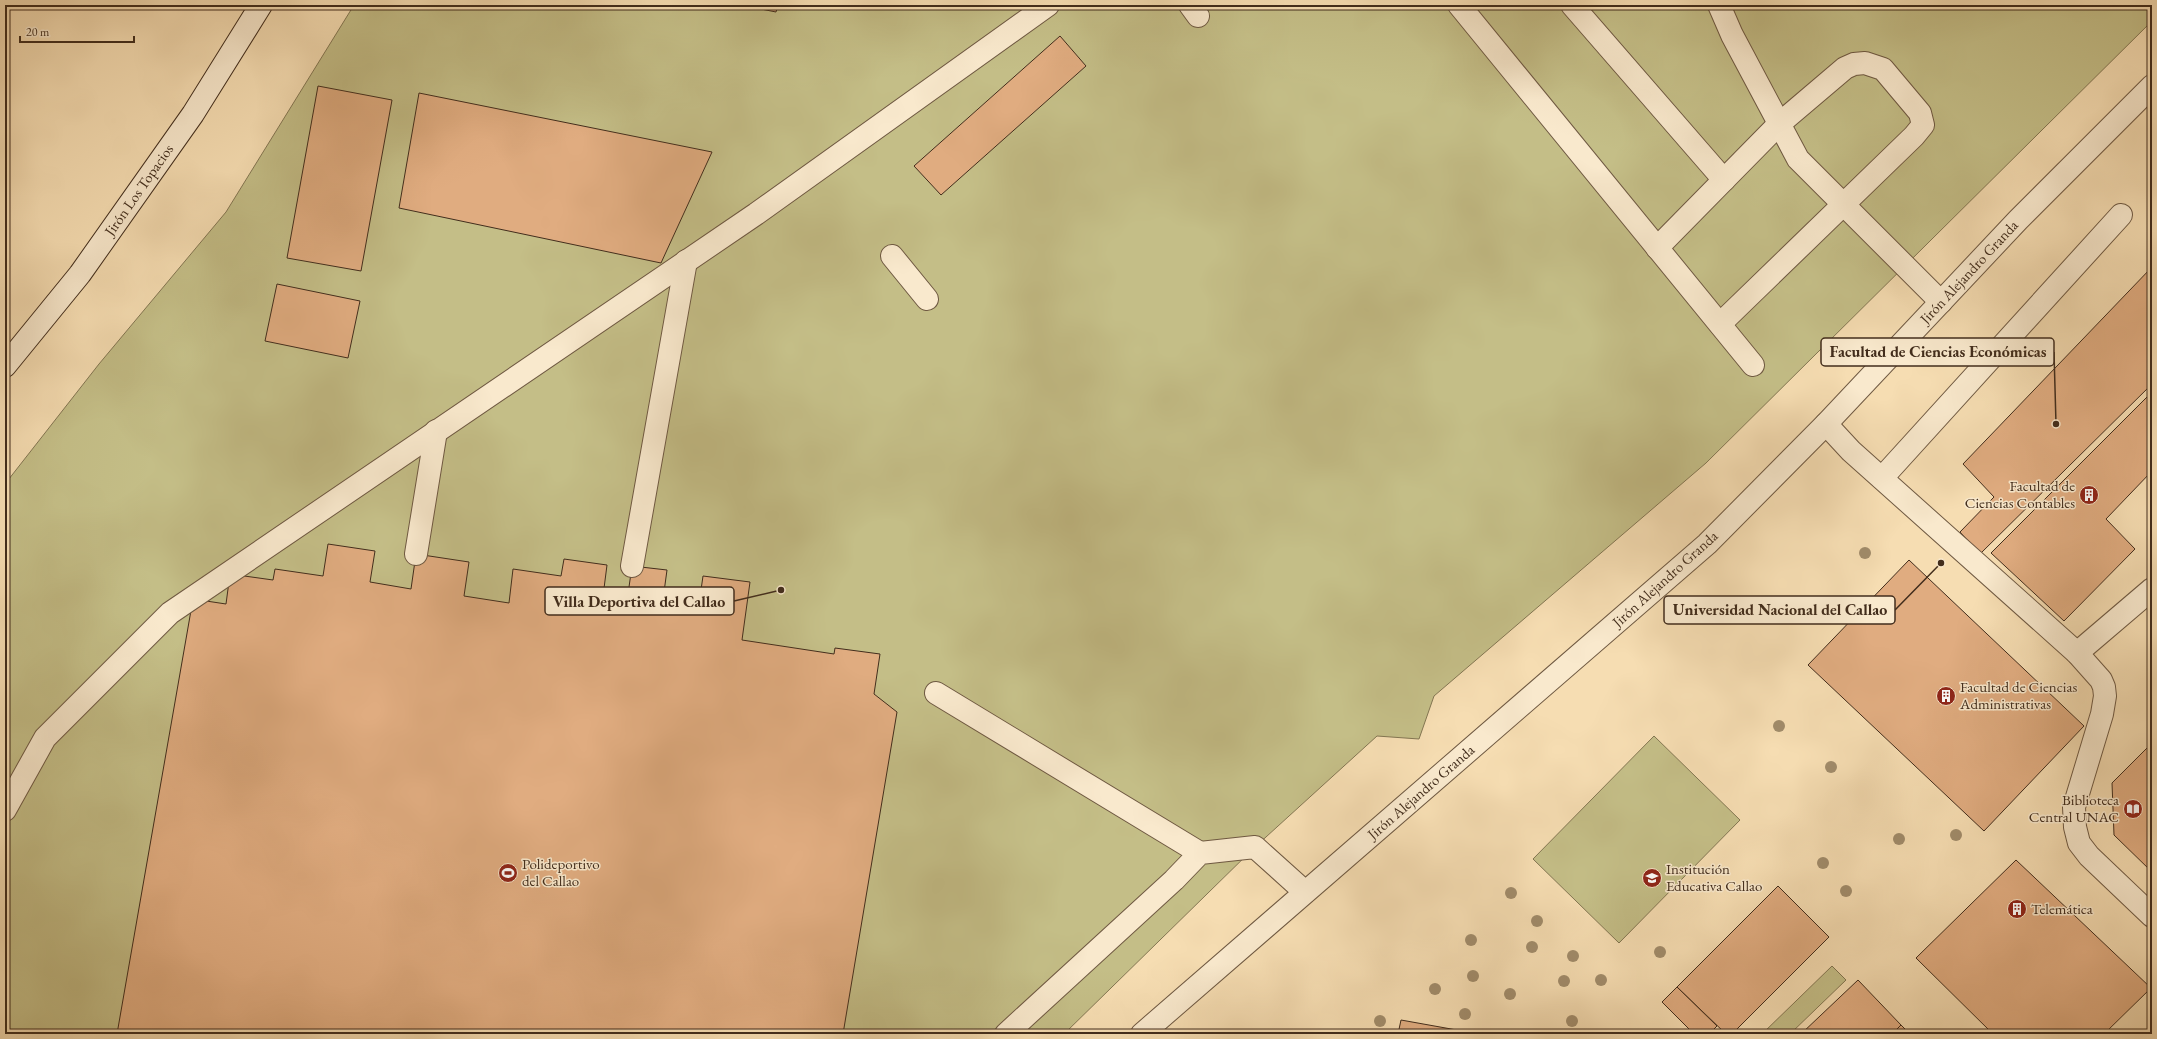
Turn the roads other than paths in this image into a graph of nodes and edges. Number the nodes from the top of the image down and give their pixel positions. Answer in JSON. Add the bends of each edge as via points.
{"nodes":[{"id":1,"x":261,"y":5,"type":"edge"},
{"id":2,"x":1048,"y":5,"type":"edge"},
{"id":3,"x":1459,"y":5,"type":"edge"},
{"id":4,"x":1572,"y":5,"type":"edge"},
{"id":5,"x":1719,"y":5,"type":"edge"},
{"id":6,"x":2152,"y":86,"type":"edge"},
{"id":7,"x":1779,"y":124,"type":"junction"},
{"id":8,"x":1724,"y":180,"type":"junction"},
{"id":9,"x":1844,"y":205,"type":"junction"},
{"id":10,"x":2121,"y":215,"type":"dead end"},
{"id":11,"x":1657,"y":248,"type":"junction"},
{"id":12,"x":892,"y":256,"type":"dead end"},
{"id":13,"x":686,"y":261,"type":"junction"},
{"id":14,"x":927,"y":299,"type":"dead end"},
{"id":15,"x":1941,"y":302,"type":"junction"},
{"id":16,"x":1720,"y":324,"type":"junction"},
{"id":17,"x":1753,"y":365,"type":"dead end"},
{"id":18,"x":5,"y":366,"type":"edge"},
{"id":19,"x":1826,"y":424,"type":"junction"},
{"id":20,"x":436,"y":431,"type":"junction"},
{"id":21,"x":1882,"y":478,"type":"junction"},
{"id":22,"x":416,"y":554,"type":"dead end"},
{"id":23,"x":632,"y":566,"type":"dead end"},
{"id":24,"x":2152,"y":589,"type":"edge"},
{"id":25,"x":2077,"y":654,"type":"junction"},
{"id":26,"x":936,"y":693,"type":"dead end"},
{"id":27,"x":5,"y":810,"type":"edge"},
{"id":28,"x":1200,"y":853,"type":"junction"},
{"id":29,"x":1305,"y":892,"type":"junction"},
{"id":30,"x":2152,"y":916,"type":"edge"},
{"id":31,"x":1006,"y":1034,"type":"edge"},
{"id":32,"x":1142,"y":1034,"type":"edge"}],
"edges":[{"from":1,"to":18,"type":"street","name":"Jirón Los Topacios","via":[[193,114],[80,274]]},
{"from":2,"to":13,"type":"street","via":[[756,214]]},
{"from":3,"to":11,"type":"street"},
{"from":4,"to":8,"type":"street"},
{"from":5,"to":7,"type":"street"},
{"from":6,"to":15,"type":"street","name":"Jirón Alejandro Granda","via":[[2018,220]]},
{"from":7,"to":8,"type":"street"},
{"from":7,"to":9,"type":"street","via":[[1798,159]]},
{"from":7,"to":9,"type":"street","via":[[1845,68],[1865,63],[1883,70],[1920,113],[1923,124],[1914,136]]},
{"from":8,"to":11,"type":"street"},
{"from":9,"to":15,"type":"street"},
{"from":9,"to":16,"type":"street"},
{"from":10,"to":21,"type":"street"},
{"from":11,"to":16,"type":"street"},
{"from":12,"to":14,"type":"street"},
{"from":13,"to":20,"type":"street"},
{"from":13,"to":23,"type":"street"},
{"from":15,"to":19,"type":"street","name":"Jirón Alejandro Granda"},
{"from":16,"to":17,"type":"street"},
{"from":19,"to":21,"type":"street","via":[[1851,451]]},
{"from":19,"to":29,"type":"street","name":"Jirón Alejandro Granda","via":[[1706,544]]},
{"from":20,"to":22,"type":"street"},
{"from":20,"to":27,"type":"street","via":[[170,613],[46,738]]},
{"from":21,"to":25,"type":"street"},
{"from":24,"to":25,"type":"street"},
{"from":25,"to":30,"type":"street","via":[[2101,680],[2105,696],[2074,807],[2079,843],[2089,856]]},
{"from":26,"to":28,"type":"street"},
{"from":28,"to":29,"type":"street","via":[[1255,847]]},
{"from":28,"to":31,"type":"street","via":[[1174,880]]},
{"from":29,"to":32,"type":"street","name":"Jirón Alejandro Granda"}]}
